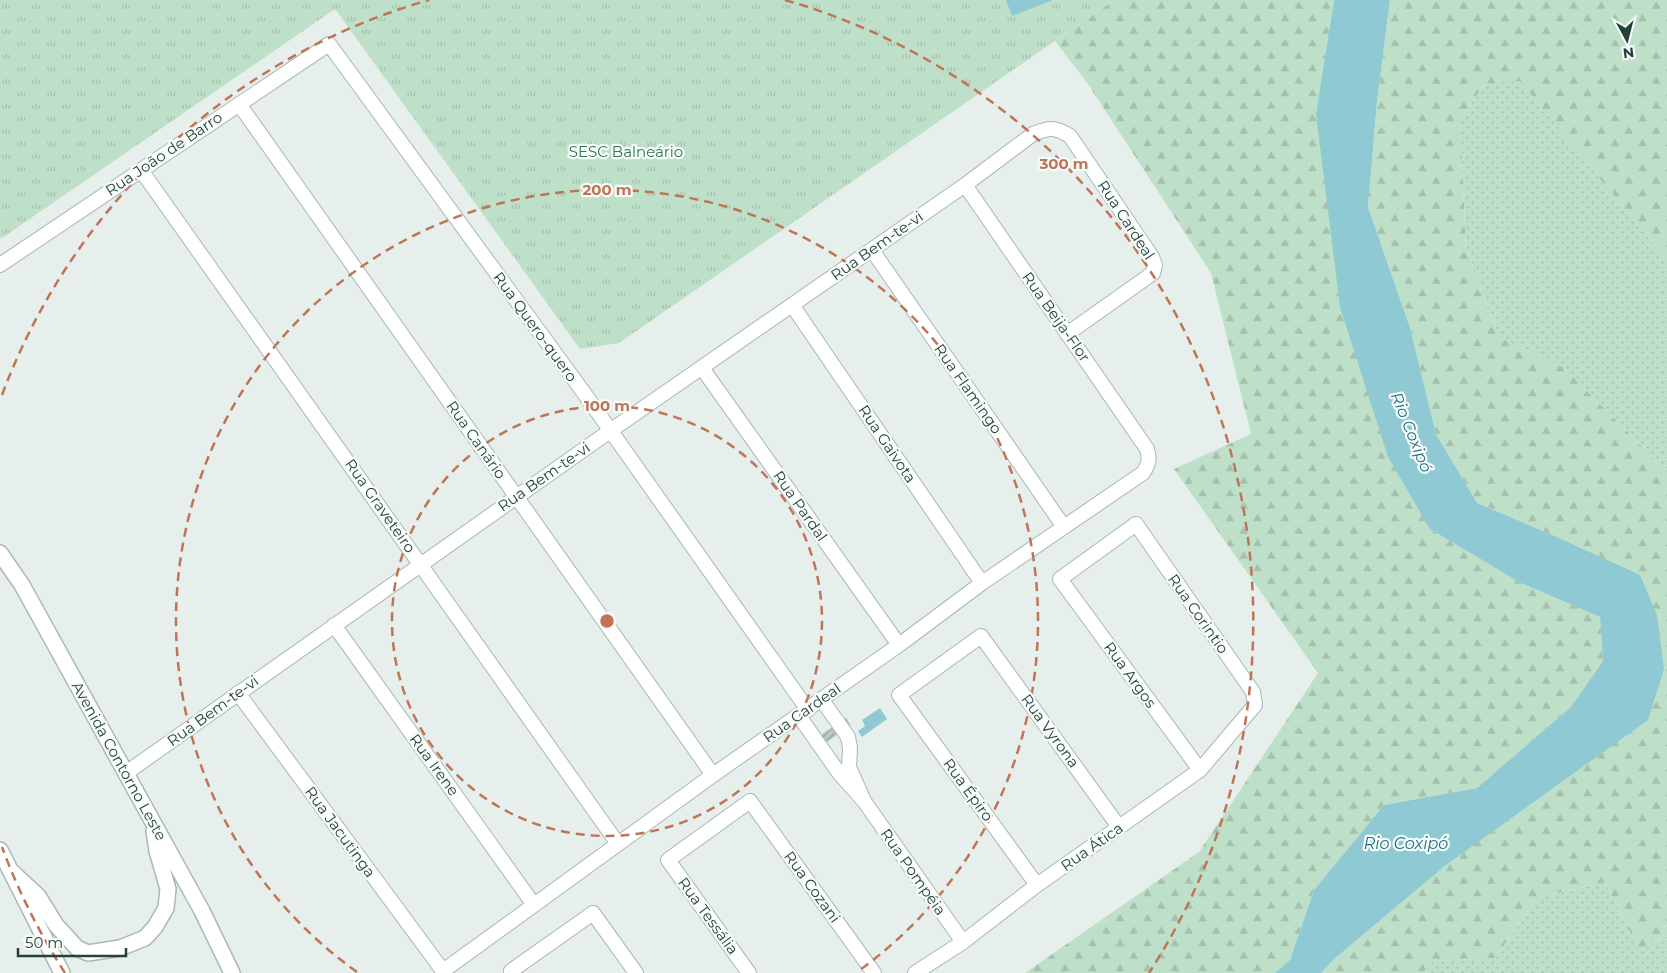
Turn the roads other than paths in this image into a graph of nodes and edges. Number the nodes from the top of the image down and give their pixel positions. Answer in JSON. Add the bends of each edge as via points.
{"nodes":[{"id":1,"x":329,"y":44,"type":"joint"},
{"id":2,"x":239,"y":104,"type":"junction"},
{"id":3,"x":141,"y":170,"type":"junction"},
{"id":4,"x":965,"y":185,"type":"junction"},
{"id":5,"x":872,"y":250,"type":"junction"},
{"id":6,"x":0,"y":265,"type":"edge"},
{"id":7,"x":792,"y":305,"type":"junction"},
{"id":8,"x":1067,"y":334,"type":"junction"},
{"id":9,"x":702,"y":368,"type":"junction"},
{"id":10,"x":610,"y":431,"type":"junction"},
{"id":11,"x":1147,"y":449,"type":"joint"},
{"id":12,"x":516,"y":497,"type":"junction"},
{"id":13,"x":1064,"y":527,"type":"junction"},
{"id":14,"x":0,"y":553,"type":"edge"},
{"id":15,"x":421,"y":564,"type":"junction"},
{"id":16,"x":1060,"y":580,"type":"joint"},
{"id":17,"x":982,"y":583,"type":"junction"},
{"id":18,"x":334,"y":625,"type":"junction"},
{"id":19,"x":899,"y":645,"type":"junction"},
{"id":20,"x":238,"y":693,"type":"junction"},
{"id":21,"x":899,"y":695,"type":"joint"},
{"id":22,"x":1255,"y":705,"type":"joint"},
{"id":23,"x":807,"y":710,"type":"junction"},
{"id":24,"x":1200,"y":770,"type":"junction"},
{"id":25,"x":126,"y":773,"type":"junction"},
{"id":26,"x":713,"y":775,"type":"junction"},
{"id":27,"x":864,"y":801,"type":"junction"},
{"id":28,"x":152,"y":821,"type":"junction"},
{"id":29,"x":1120,"y":827,"type":"junction"},
{"id":30,"x":618,"y":844,"type":"junction"},
{"id":31,"x":0,"y":850,"type":"edge"},
{"id":32,"x":668,"y":860,"type":"joint"},
{"id":33,"x":10,"y":870,"type":"junction"},
{"id":34,"x":1037,"y":885,"type":"junction"},
{"id":35,"x":534,"y":905,"type":"junction"},
{"id":36,"x":962,"y":942,"type":"junction"},
{"id":37,"x":443,"y":971,"type":"joint"},
{"id":38,"x":512,"y":972,"type":"edge"},
{"id":39,"x":62,"y":973,"type":"edge"},
{"id":40,"x":232,"y":973,"type":"edge"},
{"id":41,"x":636,"y":973,"type":"edge"},
{"id":42,"x":749,"y":973,"type":"edge"},
{"id":43,"x":874,"y":973,"type":"edge"},
{"id":44,"x":914,"y":973,"type":"edge"}],
"edges":[{"from":1,"to":2,"type":"street","name":"Rua João de Barro"},
{"from":1,"to":10,"type":"street","name":"Rua Quero-quero"},
{"from":2,"to":3,"type":"street","name":"Rua João de Barro"},
{"from":2,"to":12,"type":"street","name":"Rua Canário"},
{"from":3,"to":6,"type":"street","name":"Rua João de Barro"},
{"from":3,"to":15,"type":"street","name":"Rua Graveteiro"},
{"from":4,"to":5,"type":"street","name":"Rua Bem-te-vi"},
{"from":4,"to":8,"type":"street","name":"Rua Beija-Flor"},
{"from":4,"to":8,"type":"street","name":"Rua Cardeal","via":[[1046,128],[1058,129],[1070,136],[1155,265],[1153,273]]},
{"from":5,"to":7,"type":"street","name":"Rua Bem-te-vi"},
{"from":5,"to":13,"type":"street","name":"Rua Flamingo"},
{"from":7,"to":9,"type":"street","name":"Rua Bem-te-vi"},
{"from":7,"to":17,"type":"street","name":"Rua Gaivota"},
{"from":8,"to":11,"type":"street","name":"Rua Beija-Flor"},
{"from":9,"to":10,"type":"street","name":"Rua Bem-te-vi"},
{"from":9,"to":19,"type":"street","name":"Rua Pardal"},
{"from":10,"to":12,"type":"street","name":"Rua Bem-te-vi"},
{"from":10,"to":23,"type":"street","name":"Rua Quero-quero"},
{"from":11,"to":13,"type":"street","name":"Rua Cardeal","via":[[1149,465],[1143,472]]},
{"from":12,"to":15,"type":"street","name":"Rua Bem-te-vi"},
{"from":12,"to":26,"type":"street","name":"Rua Canário"},
{"from":13,"to":17,"type":"street","name":"Rua Cardeal"},
{"from":14,"to":25,"type":"street","name":"Avenida Contorno Leste","via":[[22,585]]},
{"from":15,"to":18,"type":"street","name":"Rua Bem-te-vi"},
{"from":15,"to":30,"type":"street","name":"Rua Graveteiro"},
{"from":16,"to":22,"type":"street","name":"Rua Corintio","via":[[1136,524],[1253,692]]},
{"from":16,"to":24,"type":"street","name":"Rua Argos"},
{"from":17,"to":19,"type":"street","name":"Rua Cardeal"},
{"from":18,"to":20,"type":"street","name":"Rua Bem-te-vi"},
{"from":18,"to":35,"type":"street","name":"Rua Irene"},
{"from":19,"to":23,"type":"street","name":"Rua Cardeal"},
{"from":20,"to":25,"type":"street","name":"Rua Bem-te-vi"},
{"from":20,"to":37,"type":"street","name":"Rua Jacutinga"},
{"from":21,"to":29,"type":"street","name":"Rua Vyrona","via":[[981,636]]},
{"from":21,"to":34,"type":"street","name":"Rua Épiro"},
{"from":22,"to":24,"type":"street","name":"Rua Ática"},
{"from":23,"to":26,"type":"street","name":"Rua Cardeal"},
{"from":23,"to":27,"type":"street","name":"Rua Pompéia","via":[[827,744],[837,770]]},
{"from":23,"to":27,"type":"street","name":"Rua Pompéia","via":[[847,735],[849,767]]},
{"from":24,"to":29,"type":"street","name":"Rua Ática"},
{"from":25,"to":28,"type":"street","name":"Avenida Contorno Leste"},
{"from":26,"to":30,"type":"street","name":"Rua Cardeal"},
{"from":27,"to":36,"type":"street","name":"Rua Pompéia"},
{"from":28,"to":33,"type":"street","via":[[168,889],[166,908],[145,938],[120,948],[88,953],[76,948],[56,925],[38,896]]},
{"from":28,"to":40,"type":"street","name":"Avenida Contorno Leste","via":[[202,910]]},
{"from":29,"to":34,"type":"street","name":"Rua Ática"},
{"from":30,"to":35,"type":"street","name":"Rua Cardeal"},
{"from":31,"to":33,"type":"street"},
{"from":32,"to":42,"type":"street","name":"Rua Tessália"},
{"from":32,"to":43,"type":"street","name":"Rua Cozani","via":[[750,801]]},
{"from":33,"to":39,"type":"street"},
{"from":34,"to":36,"type":"street","name":"Rua Ática"},
{"from":35,"to":37,"type":"street","name":"Rua Cardeal"},
{"from":36,"to":44,"type":"street","name":"Rua Ática"},
{"from":38,"to":41,"type":"street","via":[[593,913]]}]}
